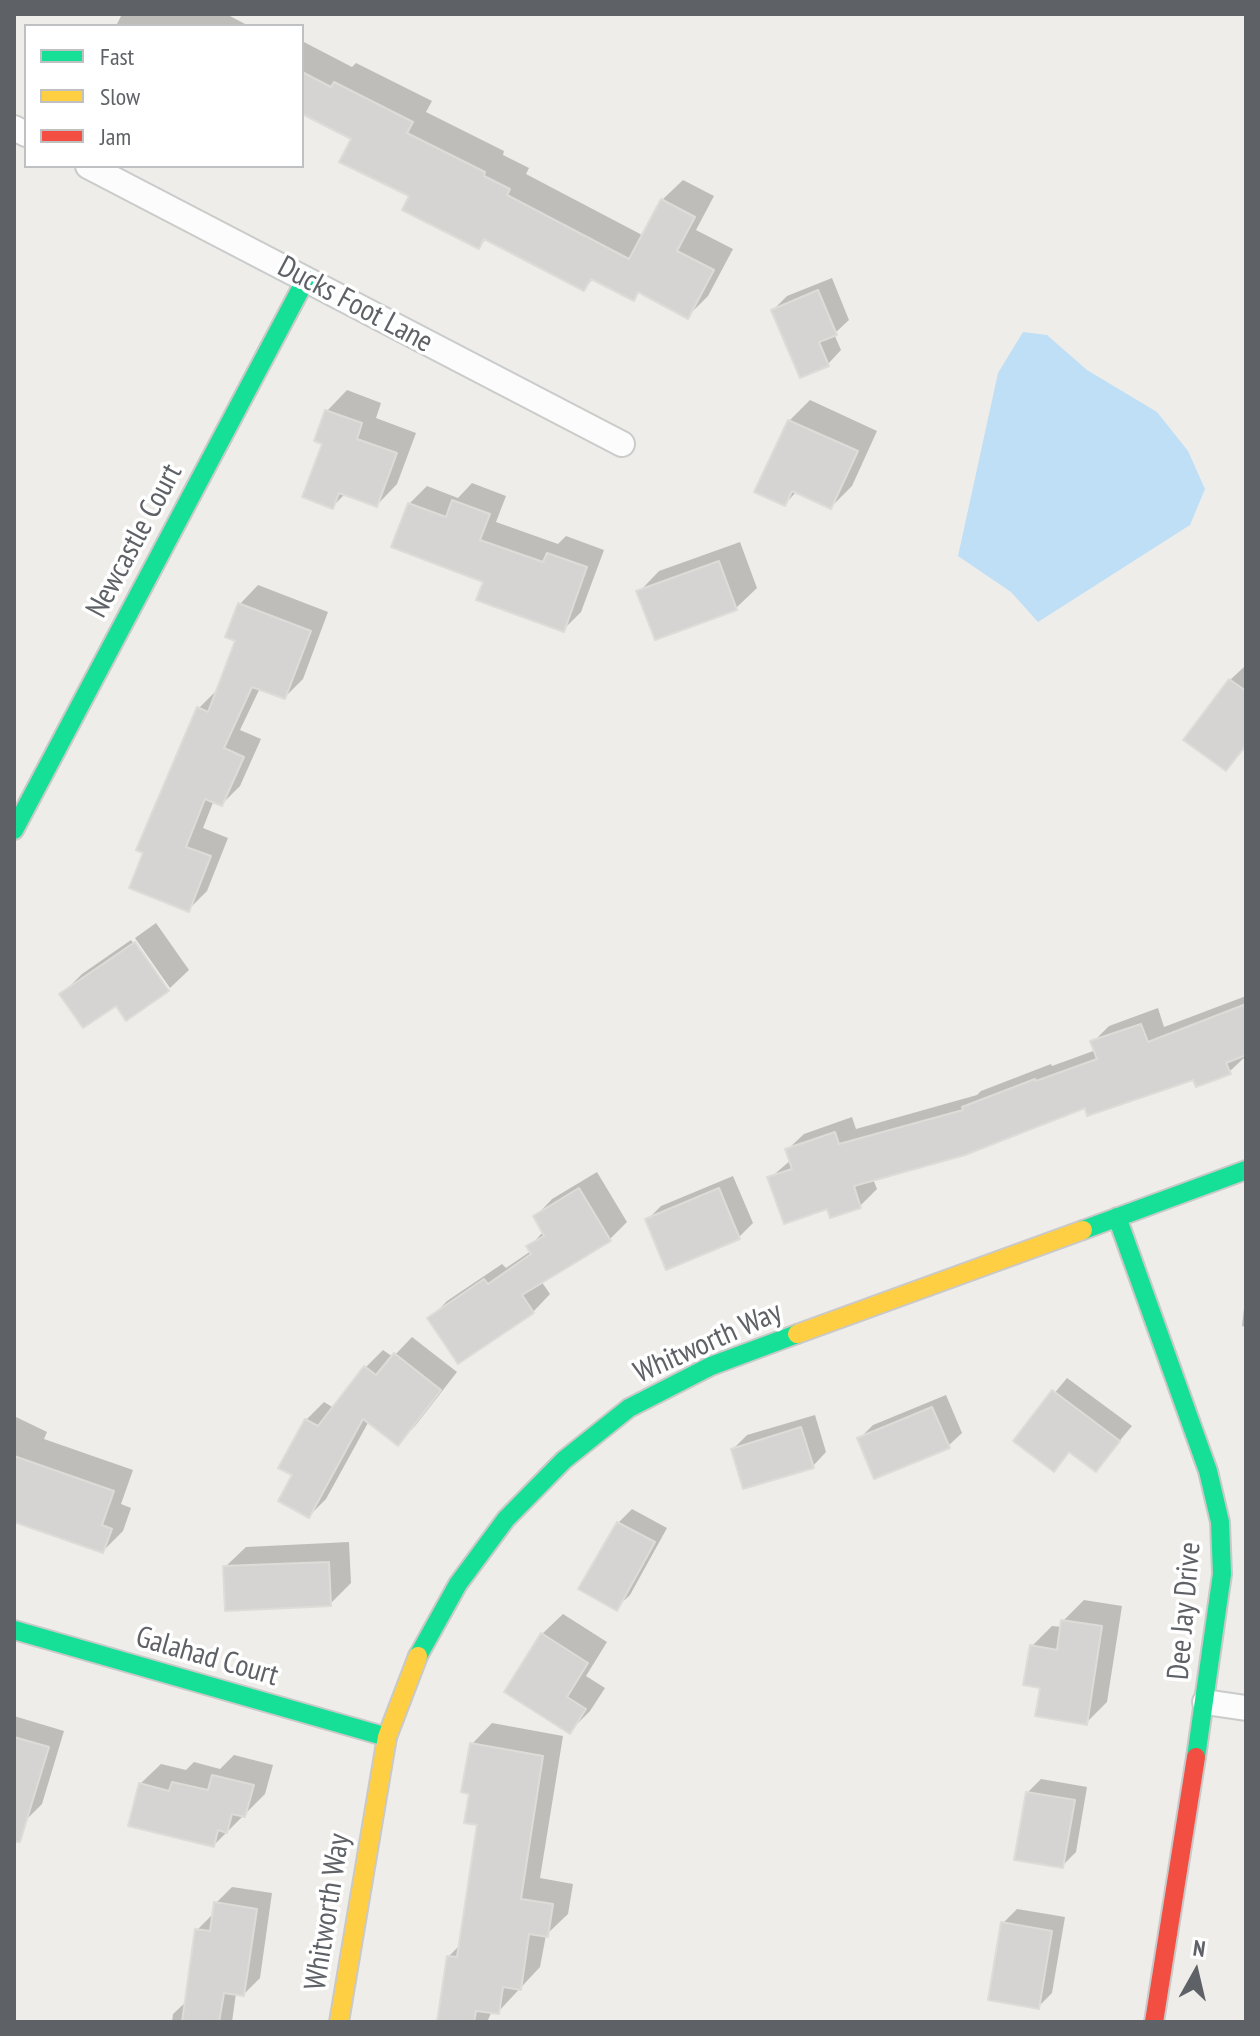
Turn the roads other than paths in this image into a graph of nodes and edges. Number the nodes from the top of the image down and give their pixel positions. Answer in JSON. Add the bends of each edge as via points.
{"nodes":[{"id":1,"x":92,"y":168,"type":"edge"},
{"id":2,"x":306,"y":279,"type":"junction"},
{"id":3,"x":622,"y":444,"type":"dead end"},
{"id":4,"x":14,"y":830,"type":"edge"},
{"id":5,"x":1246,"y":1170,"type":"edge"},
{"id":6,"x":1117,"y":1217,"type":"junction"},
{"id":7,"x":14,"y":1630,"type":"edge"},
{"id":8,"x":1205,"y":1702,"type":"junction"},
{"id":9,"x":1246,"y":1708,"type":"edge"},
{"id":10,"x":387,"y":1737,"type":"junction"},
{"id":11,"x":339,"y":2022,"type":"edge"},
{"id":12,"x":1154,"y":2022,"type":"edge"}],
"edges":[{"from":1,"to":2,"type":"street","name":"Ducks Foot Lane"},
{"from":2,"to":3,"type":"street","name":"Ducks Foot Lane"},
{"from":2,"to":4,"type":"street","name":"Newcastle Court"},
{"from":5,"to":6,"type":"street","name":"Whitworth Way"},
{"from":6,"to":8,"type":"street","name":"Dee Jay Drive","via":[[1208,1471],[1220,1522],[1222,1574]]},
{"from":6,"to":10,"type":"street","name":"Whitworth Way","via":[[711,1366],[629,1408],[554,1470],[506,1519],[458,1584],[418,1656]]},
{"from":7,"to":10,"type":"street","name":"Galahad Court"},
{"from":8,"to":9,"type":"street"},
{"from":8,"to":12,"type":"street","name":"Dee Jay Drive"},
{"from":10,"to":11,"type":"street","name":"Whitworth Way"}]}
